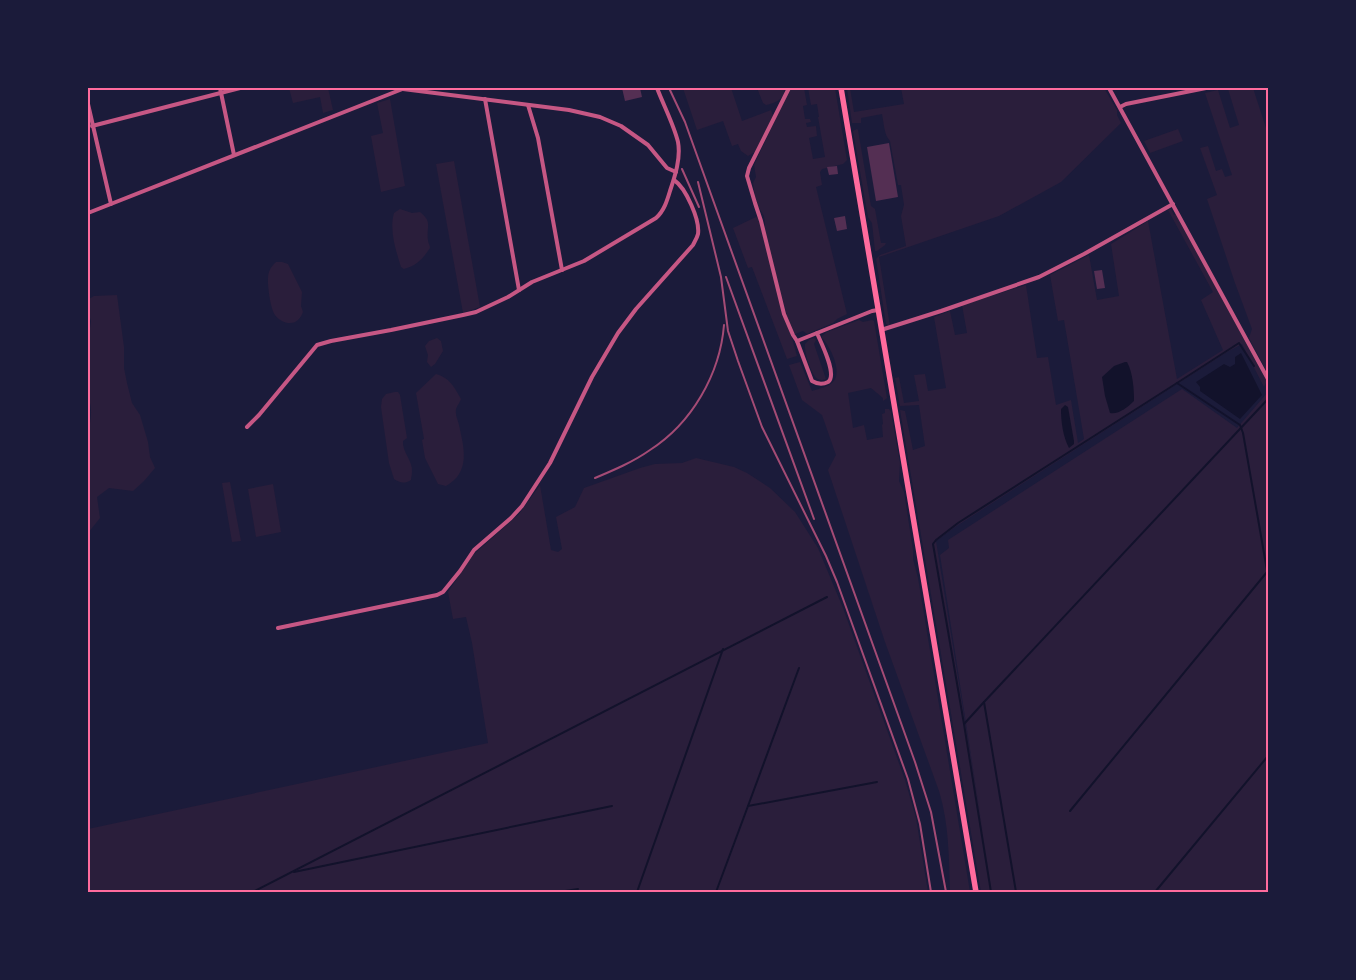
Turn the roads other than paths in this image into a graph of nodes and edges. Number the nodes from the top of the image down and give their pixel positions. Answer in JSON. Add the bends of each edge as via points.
{"nodes":[{"id":1,"x":240,"y":88,"type":"edge"},
{"id":2,"x":403,"y":88,"type":"edge"},
{"id":3,"x":657,"y":88,"type":"edge"},
{"id":4,"x":789,"y":88,"type":"edge"},
{"id":5,"x":841,"y":88,"type":"edge"},
{"id":6,"x":1109,"y":88,"type":"edge"},
{"id":7,"x":1206,"y":88,"type":"edge"},
{"id":8,"x":220,"y":90,"type":"edge"},
{"id":9,"x":485,"y":99,"type":"junction"},
{"id":10,"x":88,"y":104,"type":"edge"},
{"id":11,"x":528,"y":105,"type":"junction"},
{"id":12,"x":1120,"y":107,"type":"junction"},
{"id":13,"x":92,"y":126,"type":"junction"},
{"id":14,"x":234,"y":155,"type":"junction"},
{"id":15,"x":676,"y":172,"type":"junction"},
{"id":16,"x":674,"y":180,"type":"junction"},
{"id":17,"x":111,"y":204,"type":"junction"},
{"id":18,"x":1172,"y":204,"type":"junction"},
{"id":19,"x":88,"y":213,"type":"edge"},
{"id":20,"x":562,"y":270,"type":"junction"},
{"id":21,"x":519,"y":290,"type":"junction"},
{"id":22,"x":878,"y":310,"type":"junction"},
{"id":23,"x":881,"y":330,"type":"junction"},
{"id":24,"x":817,"y":333,"type":"junction"},
{"id":25,"x":797,"y":341,"type":"junction"},
{"id":26,"x":1268,"y":379,"type":"edge"},
{"id":27,"x":247,"y":427,"type":"dead end"},
{"id":28,"x":278,"y":628,"type":"dead end"},
{"id":29,"x":976,"y":892,"type":"edge"}],
"edges":[{"from":1,"to":8,"type":"street"},
{"from":2,"to":9,"type":"street"},
{"from":2,"to":14,"type":"street"},
{"from":3,"to":15,"type":"street","via":[[678,142]]},
{"from":4,"to":25,"type":"street","via":[[747,176],[784,314]]},
{"from":5,"to":22,"type":"main road"},
{"from":6,"to":12,"type":"street"},
{"from":7,"to":12,"type":"street"},
{"from":8,"to":13,"type":"street"},
{"from":8,"to":14,"type":"street"},
{"from":9,"to":11,"type":"street"},
{"from":9,"to":21,"type":"street"},
{"from":10,"to":13,"type":"street"},
{"from":11,"to":15,"type":"street","via":[[580,112],[612,122],[648,145],[667,168]]},
{"from":11,"to":20,"type":"street","via":[[538,138]]},
{"from":12,"to":18,"type":"street"},
{"from":13,"to":17,"type":"street"},
{"from":14,"to":17,"type":"street"},
{"from":15,"to":16,"type":"street"},
{"from":16,"to":20,"type":"street","via":[[656,218],[591,257]]},
{"from":16,"to":28,"type":"street","via":[[691,206],[698,228],[697,238],[618,333],[592,377],[550,463],[518,512],[474,550],[444,592]]},
{"from":17,"to":19,"type":"street"},
{"from":18,"to":23,"type":"street","via":[[1039,277]]},
{"from":18,"to":26,"type":"street"},
{"from":20,"to":21,"type":"street"},
{"from":21,"to":27,"type":"street","via":[[471,313],[317,345]]},
{"from":22,"to":23,"type":"main road"},
{"from":22,"to":24,"type":"street"},
{"from":23,"to":29,"type":"main road"},
{"from":24,"to":25,"type":"street"},
{"from":24,"to":25,"type":"street","via":[[832,373],[830,380],[823,384],[811,378]]}]}
